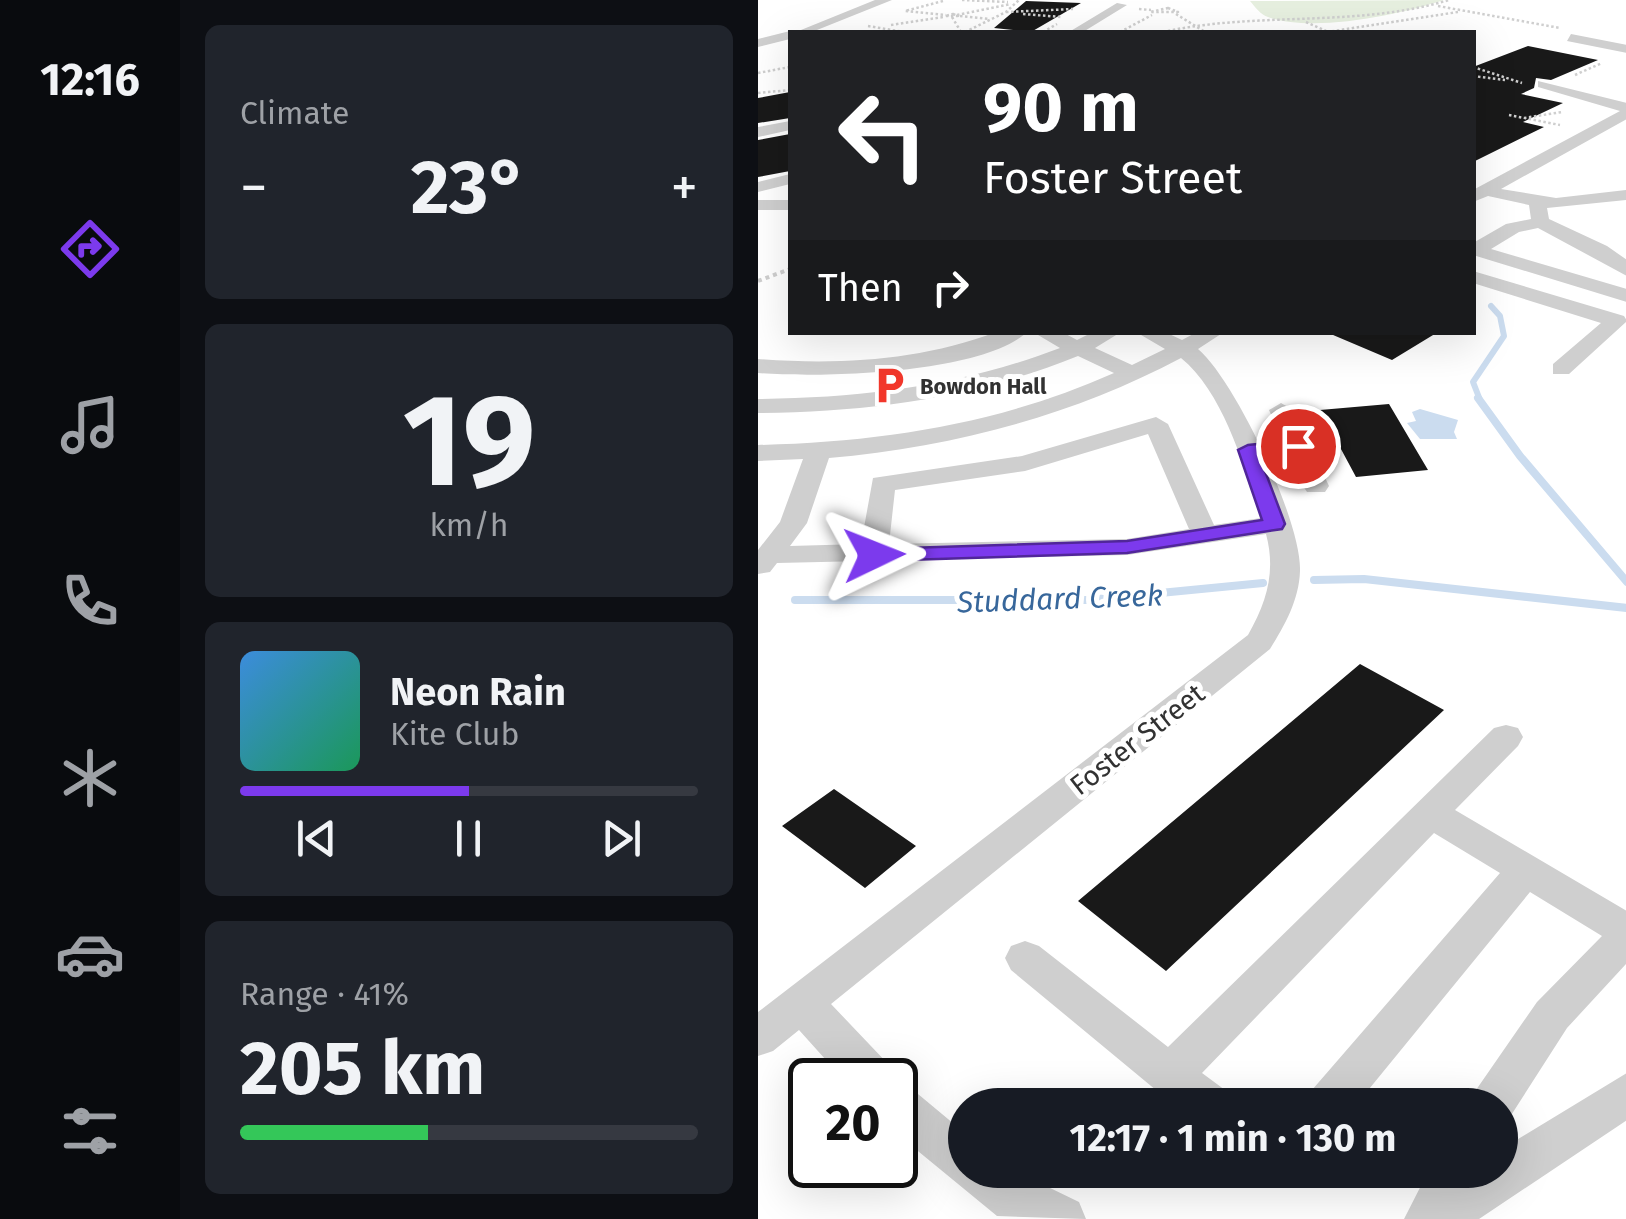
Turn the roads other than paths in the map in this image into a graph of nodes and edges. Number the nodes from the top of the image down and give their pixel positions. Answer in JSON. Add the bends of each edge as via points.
{"nodes":[{"id":1,"x":886,"y":0,"type":"edge"},
{"id":2,"x":1126,"y":2,"type":"edge"},
{"id":3,"x":1090,"y":5,"type":"edge"},
{"id":4,"x":807,"y":30,"type":"edge"},
{"id":5,"x":1078,"y":30,"type":"edge"},
{"id":6,"x":1566,"y":33,"type":"road end"},
{"id":7,"x":788,"y":36,"type":"edge"},
{"id":8,"x":758,"y":43,"type":"edge"},
{"id":9,"x":1626,"y":49,"type":"edge"},
{"id":10,"x":1543,"y":84,"type":"dead end"},
{"id":11,"x":1626,"y":111,"type":"edge"},
{"id":12,"x":788,"y":126,"type":"edge"},
{"id":13,"x":1583,"y":131,"type":"junction"},
{"id":14,"x":758,"y":132,"type":"edge"},
{"id":15,"x":1618,"y":137,"type":"dead end"},
{"id":16,"x":788,"y":180,"type":"edge"},
{"id":17,"x":758,"y":187,"type":"edge"},
{"id":18,"x":1479,"y":194,"type":"edge"},
{"id":19,"x":1626,"y":195,"type":"edge"},
{"id":20,"x":758,"y":206,"type":"edge"},
{"id":21,"x":788,"y":206,"type":"edge"},
{"id":22,"x":1539,"y":213,"type":"junction"},
{"id":23,"x":1476,"y":249,"type":"edge"},
{"id":24,"x":1476,"y":250,"type":"edge"},
{"id":25,"x":1626,"y":270,"type":"edge"},
{"id":26,"x":1476,"y":277,"type":"edge"},
{"id":27,"x":1626,"y":296,"type":"edge"},
{"id":28,"x":1009,"y":335,"type":"edge"},
{"id":29,"x":1050,"y":335,"type":"edge"},
{"id":30,"x":1106,"y":335,"type":"edge"},
{"id":31,"x":1166,"y":335,"type":"edge"},
{"id":32,"x":1199,"y":340,"type":"edge"},
{"id":33,"x":1080,"y":349,"type":"junction"},
{"id":34,"x":758,"y":366,"type":"edge"},
{"id":35,"x":1561,"y":368,"type":"dead end"},
{"id":36,"x":1134,"y":374,"type":"junction"},
{"id":37,"x":758,"y":406,"type":"edge"},
{"id":38,"x":1281,"y":410,"type":"dead end"},
{"id":39,"x":1298,"y":446,"type":"junction"},
{"id":40,"x":1248,"y":450,"type":"junction"},
{"id":41,"x":758,"y":453,"type":"edge"},
{"id":42,"x":818,"y":453,"type":"junction"},
{"id":43,"x":1316,"y":486,"type":"dead end"},
{"id":44,"x":1274,"y":524,"type":"junction"},
{"id":45,"x":1205,"y":536,"type":"junction"},
{"id":46,"x":874,"y":555,"type":"junction"},
{"id":47,"x":764,"y":561,"type":"edge"},
{"id":48,"x":1506,"y":737,"type":"dead end"},
{"id":49,"x":1429,"y":812,"type":"junction"},
{"id":50,"x":1526,"y":871,"type":"junction"},
{"id":51,"x":1626,"y":932,"type":"edge"},
{"id":52,"x":1626,"y":940,"type":"edge"},
{"id":53,"x":1024,"y":958,"type":"dead end"},
{"id":54,"x":802,"y":1003,"type":"junction"},
{"id":55,"x":758,"y":1037,"type":"edge"},
{"id":56,"x":853,"y":1058,"type":"edge"},
{"id":57,"x":1170,"y":1075,"type":"junction"},
{"id":58,"x":1187,"y":1088,"type":"edge"},
{"id":59,"x":1342,"y":1088,"type":"edge"},
{"id":60,"x":1501,"y":1088,"type":"edge"},
{"id":61,"x":1626,"y":1094,"type":"edge"},
{"id":62,"x":918,"y":1123,"type":"edge"},
{"id":63,"x":948,"y":1149,"type":"edge"},
{"id":64,"x":998,"y":1188,"type":"edge"},
{"id":65,"x":1445,"y":1188,"type":"edge"},
{"id":66,"x":1062,"y":1219,"type":"edge"},
{"id":67,"x":1428,"y":1219,"type":"edge"},
{"id":68,"x":1436,"y":1219,"type":"edge"}],
"edges":[{"from":1,"to":4,"type":"street"},
{"from":2,"to":3,"type":"street"},
{"from":2,"to":5,"type":"street"},
{"from":6,"to":9,"type":"street"},
{"from":7,"to":8,"type":"street"},
{"from":10,"to":11,"type":"street"},
{"from":11,"to":13,"type":"street"},
{"from":12,"to":14,"type":"street"},
{"from":13,"to":15,"type":"street"},
{"from":13,"to":18,"type":"street"},
{"from":16,"to":17,"type":"street"},
{"from":18,"to":22,"type":"street"},
{"from":19,"to":22,"type":"street"},
{"from":20,"to":21,"type":"street"},
{"from":22,"to":23,"type":"street"},
{"from":22,"to":25,"type":"street"},
{"from":24,"to":27,"type":"street"},
{"from":26,"to":35,"type":"street","via":[[1616,321]]},
{"from":28,"to":34,"type":"street","via":[[969,350],[884,365]]},
{"from":29,"to":33,"type":"street"},
{"from":30,"to":33,"type":"street"},
{"from":31,"to":32,"type":"street"},
{"from":32,"to":36,"type":"street"},
{"from":32,"to":40,"type":"street","name":"Foster Street","via":[[1206,369]]},
{"from":33,"to":36,"type":"street"},
{"from":33,"to":37,"type":"street","via":[[990,382],[914,399]]},
{"from":36,"to":42,"type":"street","via":[[983,430]]},
{"from":38,"to":39,"type":"street"},
{"from":39,"to":40,"type":"street"},
{"from":39,"to":43,"type":"street"},
{"from":40,"to":44,"type":"street","name":"Foster Street"},
{"from":41,"to":42,"type":"street"},
{"from":42,"to":47,"type":"street","via":[[793,523]]},
{"from":44,"to":45,"type":"street"},
{"from":44,"to":54,"type":"street","name":"Foster Street","via":[[1286,560],[1282,604],[1259,642]]},
{"from":45,"to":46,"type":"street","via":[[1127,547]]},
{"from":45,"to":46,"type":"street","via":[[1156,424],[1025,464],[882,484]]},
{"from":46,"to":47,"type":"street"},
{"from":48,"to":49,"type":"street"},
{"from":49,"to":50,"type":"street"},
{"from":49,"to":57,"type":"street"},
{"from":50,"to":51,"type":"street"},
{"from":50,"to":59,"type":"street"},
{"from":52,"to":60,"type":"street","via":[[1604,954]]},
{"from":53,"to":57,"type":"street"},
{"from":54,"to":55,"type":"street","name":"Foster Street"},
{"from":54,"to":56,"type":"street"},
{"from":57,"to":58,"type":"street"},
{"from":61,"to":68,"type":"street"},
{"from":62,"to":63,"type":"street"},
{"from":64,"to":66,"type":"street"},
{"from":65,"to":67,"type":"street"}]}
